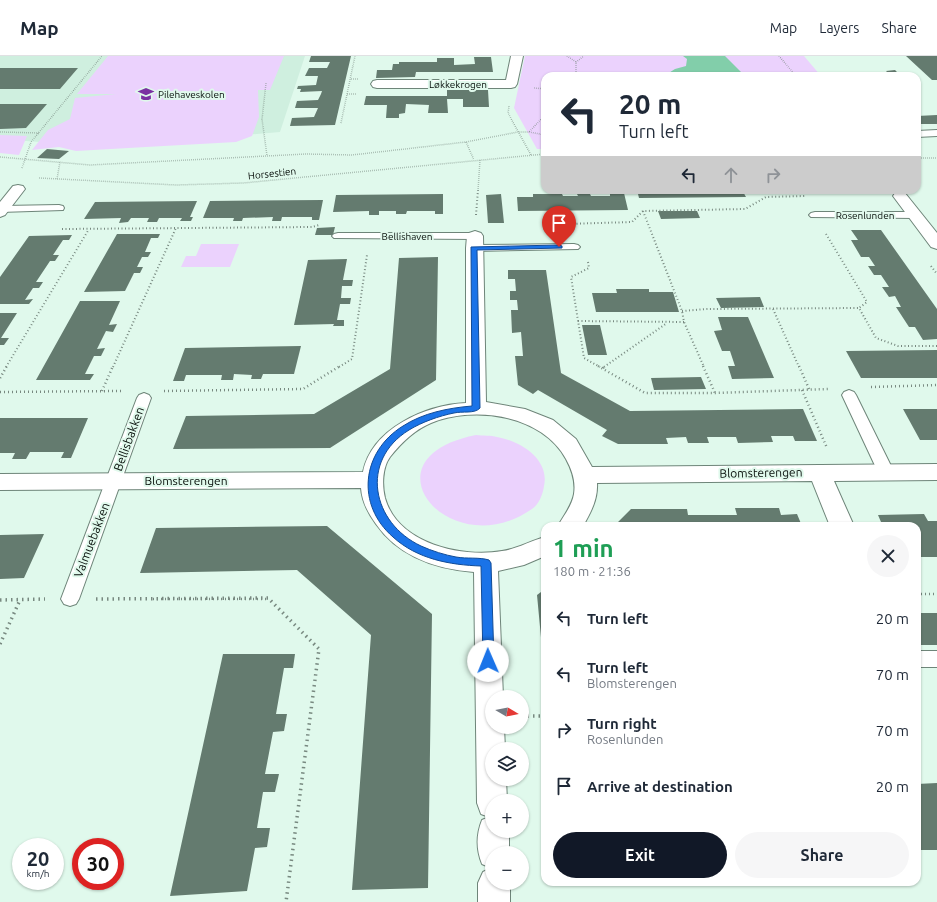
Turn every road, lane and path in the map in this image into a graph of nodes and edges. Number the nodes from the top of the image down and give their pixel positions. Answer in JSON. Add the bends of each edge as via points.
{"nodes":[{"id":1,"x":102,"y":56,"type":"edge"},
{"id":2,"x":355,"y":56,"type":"edge"},
{"id":3,"x":517,"y":56,"type":"edge"},
{"id":4,"x":567,"y":56,"type":"edge"},
{"id":5,"x":584,"y":56,"type":"edge"},
{"id":6,"x":779,"y":56,"type":"edge"},
{"id":7,"x":576,"y":62,"type":"junction"},
{"id":8,"x":576,"y":72,"type":"edge"},
{"id":9,"x":793,"y":72,"type":"edge"},
{"id":10,"x":266,"y":83,"type":"dead end"},
{"id":11,"x":377,"y":84,"type":"dead end"},
{"id":12,"x":512,"y":84,"type":"junction"},
{"id":13,"x":541,"y":119,"type":"edge"},
{"id":14,"x":341,"y":123,"type":"dead end"},
{"id":15,"x":0,"y":132,"type":"edge"},
{"id":16,"x":518,"y":132,"type":"junction"},
{"id":17,"x":529,"y":132,"type":"junction"},
{"id":18,"x":39,"y":133,"type":"junction"},
{"id":19,"x":937,"y":133,"type":"edge"},
{"id":20,"x":541,"y":134,"type":"edge"},
{"id":21,"x":921,"y":134,"type":"edge"},
{"id":22,"x":466,"y":142,"type":"junction"},
{"id":23,"x":541,"y":154,"type":"edge"},
{"id":24,"x":531,"y":155,"type":"junction"},
{"id":25,"x":267,"y":156,"type":"junction"},
{"id":26,"x":0,"y":157,"type":"edge"},
{"id":27,"x":921,"y":158,"type":"edge"},
{"id":28,"x":937,"y":158,"type":"edge"},
{"id":29,"x":25,"y":159,"type":"junction"},
{"id":30,"x":474,"y":160,"type":"junction"},
{"id":31,"x":480,"y":160,"type":"junction"},
{"id":32,"x":60,"y":162,"type":"junction"},
{"id":33,"x":22,"y":171,"type":"dead end"},
{"id":34,"x":36,"y":178,"type":"dead end"},
{"id":35,"x":57,"y":179,"type":"junction"},
{"id":36,"x":18,"y":189,"type":"dead end"},
{"id":37,"x":804,"y":196,"type":"junction"},
{"id":38,"x":811,"y":196,"type":"dead end"},
{"id":39,"x":900,"y":196,"type":"dead end"},
{"id":40,"x":59,"y":208,"type":"dead end"},
{"id":41,"x":1,"y":210,"type":"edge"},
{"id":42,"x":643,"y":211,"type":"junction"},
{"id":43,"x":815,"y":215,"type":"junction"},
{"id":44,"x":915,"y":215,"type":"junction"},
{"id":45,"x":564,"y":224,"type":"dead end"},
{"id":46,"x":320,"y":225,"type":"dead end"},
{"id":47,"x":176,"y":228,"type":"junction"},
{"id":48,"x":58,"y":229,"type":"dead end"},
{"id":49,"x":89,"y":229,"type":"junction"},
{"id":50,"x":338,"y":236,"type":"dead end"},
{"id":51,"x":370,"y":236,"type":"junction"},
{"id":52,"x":474,"y":242,"type":"junction"},
{"id":53,"x":937,"y":244,"type":"edge"},
{"id":54,"x":574,"y":247,"type":"dead end"},
{"id":55,"x":587,"y":261,"type":"dead end"},
{"id":56,"x":773,"y":308,"type":"junction"},
{"id":57,"x":859,"y":308,"type":"junction"},
{"id":58,"x":682,"y":311,"type":"junction"},
{"id":59,"x":578,"y":322,"type":"junction"},
{"id":60,"x":684,"y":322,"type":"junction"},
{"id":61,"x":668,"y":323,"type":"junction"},
{"id":62,"x":937,"y":346,"type":"edge"},
{"id":63,"x":602,"y":368,"type":"junction"},
{"id":64,"x":0,"y":378,"type":"edge"},
{"id":65,"x":937,"y":384,"type":"edge"},
{"id":66,"x":809,"y":389,"type":"junction"},
{"id":67,"x":802,"y":390,"type":"junction"},
{"id":68,"x":102,"y":391,"type":"junction"},
{"id":69,"x":124,"y":391,"type":"dead end"},
{"id":70,"x":162,"y":391,"type":"dead end"},
{"id":71,"x":848,"y":391,"type":"junction"},
{"id":72,"x":0,"y":392,"type":"edge"},
{"id":73,"x":715,"y":393,"type":"junction"},
{"id":74,"x":144,"y":398,"type":"dead end"},
{"id":75,"x":476,"y":408,"type":"junction"},
{"id":76,"x":886,"y":472,"type":"junction"},
{"id":77,"x":937,"y":472,"type":"edge"},
{"id":78,"x":829,"y":473,"type":"junction"},
{"id":79,"x":585,"y":475,"type":"junction"},
{"id":80,"x":372,"y":480,"type":"junction"},
{"id":81,"x":114,"y":481,"type":"junction"},
{"id":82,"x":0,"y":482,"type":"edge"},
{"id":83,"x":573,"y":522,"type":"edge"},
{"id":84,"x":841,"y":522,"type":"edge"},
{"id":85,"x":541,"y":549,"type":"edge"},
{"id":86,"x":486,"y":563,"type":"junction"},
{"id":87,"x":921,"y":594,"type":"edge"},
{"id":88,"x":937,"y":594,"type":"edge"},
{"id":89,"x":70,"y":599,"type":"junction"},
{"id":90,"x":0,"y":600,"type":"edge"},
{"id":91,"x":20,"y":600,"type":"junction"},
{"id":92,"x":0,"y":644,"type":"edge"},
{"id":93,"x":921,"y":659,"type":"edge"},
{"id":94,"x":937,"y":659,"type":"edge"},
{"id":95,"x":529,"y":716,"type":"edge"},
{"id":96,"x":541,"y":716,"type":"edge"},
{"id":97,"x":492,"y":794,"type":"edge"},
{"id":98,"x":494,"y":890,"type":"edge"},
{"id":99,"x":286,"y":902,"type":"edge"},
{"id":100,"x":494,"y":902,"type":"edge"}],
"edges":[{"from":1,"to":18,"type":"path"},
{"from":2,"to":14,"type":"path"},
{"from":3,"to":12,"type":"street"},
{"from":4,"to":7,"type":"path"},
{"from":5,"to":7,"type":"path"},
{"from":6,"to":9,"type":"path"},
{"from":7,"to":8,"type":"path"},
{"from":10,"to":25,"type":"path","via":[[262,119]]},
{"from":11,"to":12,"type":"street","name":"Løkkekrogen"},
{"from":12,"to":16,"type":"path","via":[[508,113]]},
{"from":13,"to":17,"type":"path"},
{"from":15,"to":18,"type":"path"},
{"from":16,"to":17,"type":"path"},
{"from":16,"to":22,"type":"path"},
{"from":16,"to":24,"type":"path"},
{"from":17,"to":20,"type":"path"},
{"from":18,"to":29,"type":"path","via":[[31,142]]},
{"from":19,"to":21,"type":"lane"},
{"from":22,"to":25,"type":"path","via":[[352,155]]},
{"from":22,"to":30,"type":"path"},
{"from":23,"to":24,"type":"path","name":"Horsestien"},
{"from":24,"to":31,"type":"path","name":"Horsestien"},
{"from":25,"to":32,"type":"path","via":[[90,165]]},
{"from":26,"to":29,"type":"path"},
{"from":27,"to":28,"type":"path"},
{"from":29,"to":32,"type":"path"},
{"from":29,"to":33,"type":"path"},
{"from":30,"to":31,"type":"path","name":"Horsestien"},
{"from":30,"to":35,"type":"path","name":"Horsestien","via":[[243,183],[176,185]]},
{"from":31,"to":52,"type":"path"},
{"from":32,"to":35,"type":"path"},
{"from":34,"to":35,"type":"path","name":"Horsestien"},
{"from":36,"to":41,"type":"street"},
{"from":37,"to":38,"type":"path"},
{"from":37,"to":42,"type":"path","via":[[766,197],[745,209]]},
{"from":37,"to":43,"type":"path"},
{"from":39,"to":44,"type":"street"},
{"from":40,"to":41,"type":"lane"},
{"from":42,"to":45,"type":"path","via":[[632,222]]},
{"from":42,"to":58,"type":"path"},
{"from":43,"to":44,"type":"lane","name":"Rosenlunden"},
{"from":43,"to":57,"type":"path","via":[[867,302]]},
{"from":44,"to":53,"type":"street"},
{"from":46,"to":47,"type":"path"},
{"from":47,"to":49,"type":"path"},
{"from":47,"to":68,"type":"path"},
{"from":48,"to":49,"type":"path"},
{"from":49,"to":64,"type":"path"},
{"from":50,"to":51,"type":"lane","name":"Bellishaven"},
{"from":51,"to":52,"type":"lane","name":"Bellishaven"},
{"from":51,"to":70,"type":"path","via":[[352,359],[303,389]]},
{"from":52,"to":54,"type":"lane"},
{"from":52,"to":75,"type":"street"},
{"from":55,"to":59,"type":"path","via":[[589,268],[571,278]]},
{"from":56,"to":57,"type":"path"},
{"from":56,"to":58,"type":"path"},
{"from":56,"to":66,"type":"path"},
{"from":57,"to":62,"type":"path","via":[[876,338],[898,346]]},
{"from":58,"to":60,"type":"path"},
{"from":59,"to":61,"type":"path"},
{"from":59,"to":63,"type":"path","via":[[584,358]]},
{"from":60,"to":61,"type":"path"},
{"from":60,"to":73,"type":"path"},
{"from":61,"to":63,"type":"path"},
{"from":63,"to":73,"type":"path","via":[[645,393]]},
{"from":65,"to":71,"type":"path"},
{"from":66,"to":67,"type":"path"},
{"from":66,"to":71,"type":"path"},
{"from":67,"to":73,"type":"path"},
{"from":67,"to":78,"type":"path"},
{"from":68,"to":69,"type":"path"},
{"from":68,"to":72,"type":"path"},
{"from":71,"to":76,"type":"lane"},
{"from":74,"to":81,"type":"lane","name":"Bellisbakken"},
{"from":75,"to":79,"type":"street","via":[[516,413],[551,429],[572,447],[581,461]]},
{"from":75,"to":80,"type":"street","via":[[434,415],[406,428],[380,455]]},
{"from":76,"to":77,"type":"street","name":"Blomsterengen"},
{"from":76,"to":78,"type":"street","name":"Blomsterengen"},
{"from":78,"to":79,"type":"street","name":"Blomsterengen"},
{"from":78,"to":84,"type":"street"},
{"from":79,"to":83,"type":"street","via":[[583,504]]},
{"from":80,"to":81,"type":"street","name":"Blomsterengen"},
{"from":80,"to":86,"type":"street","via":[[373,499],[385,522],[396,535],[436,556],[457,561]]},
{"from":81,"to":82,"type":"street","name":"Blomsterengen"},
{"from":81,"to":89,"type":"lane","name":"Valmuebakken"},
{"from":85,"to":86,"type":"street","via":[[513,559]]},
{"from":86,"to":97,"type":"street"},
{"from":87,"to":88,"type":"path"},
{"from":89,"to":91,"type":"path"},
{"from":89,"to":99,"type":"path","via":[[268,598],[320,649]]},
{"from":90,"to":91,"type":"path"},
{"from":91,"to":92,"type":"path"},
{"from":93,"to":94,"type":"lane"},
{"from":95,"to":96,"type":"path"},
{"from":98,"to":100,"type":"street"}]}
